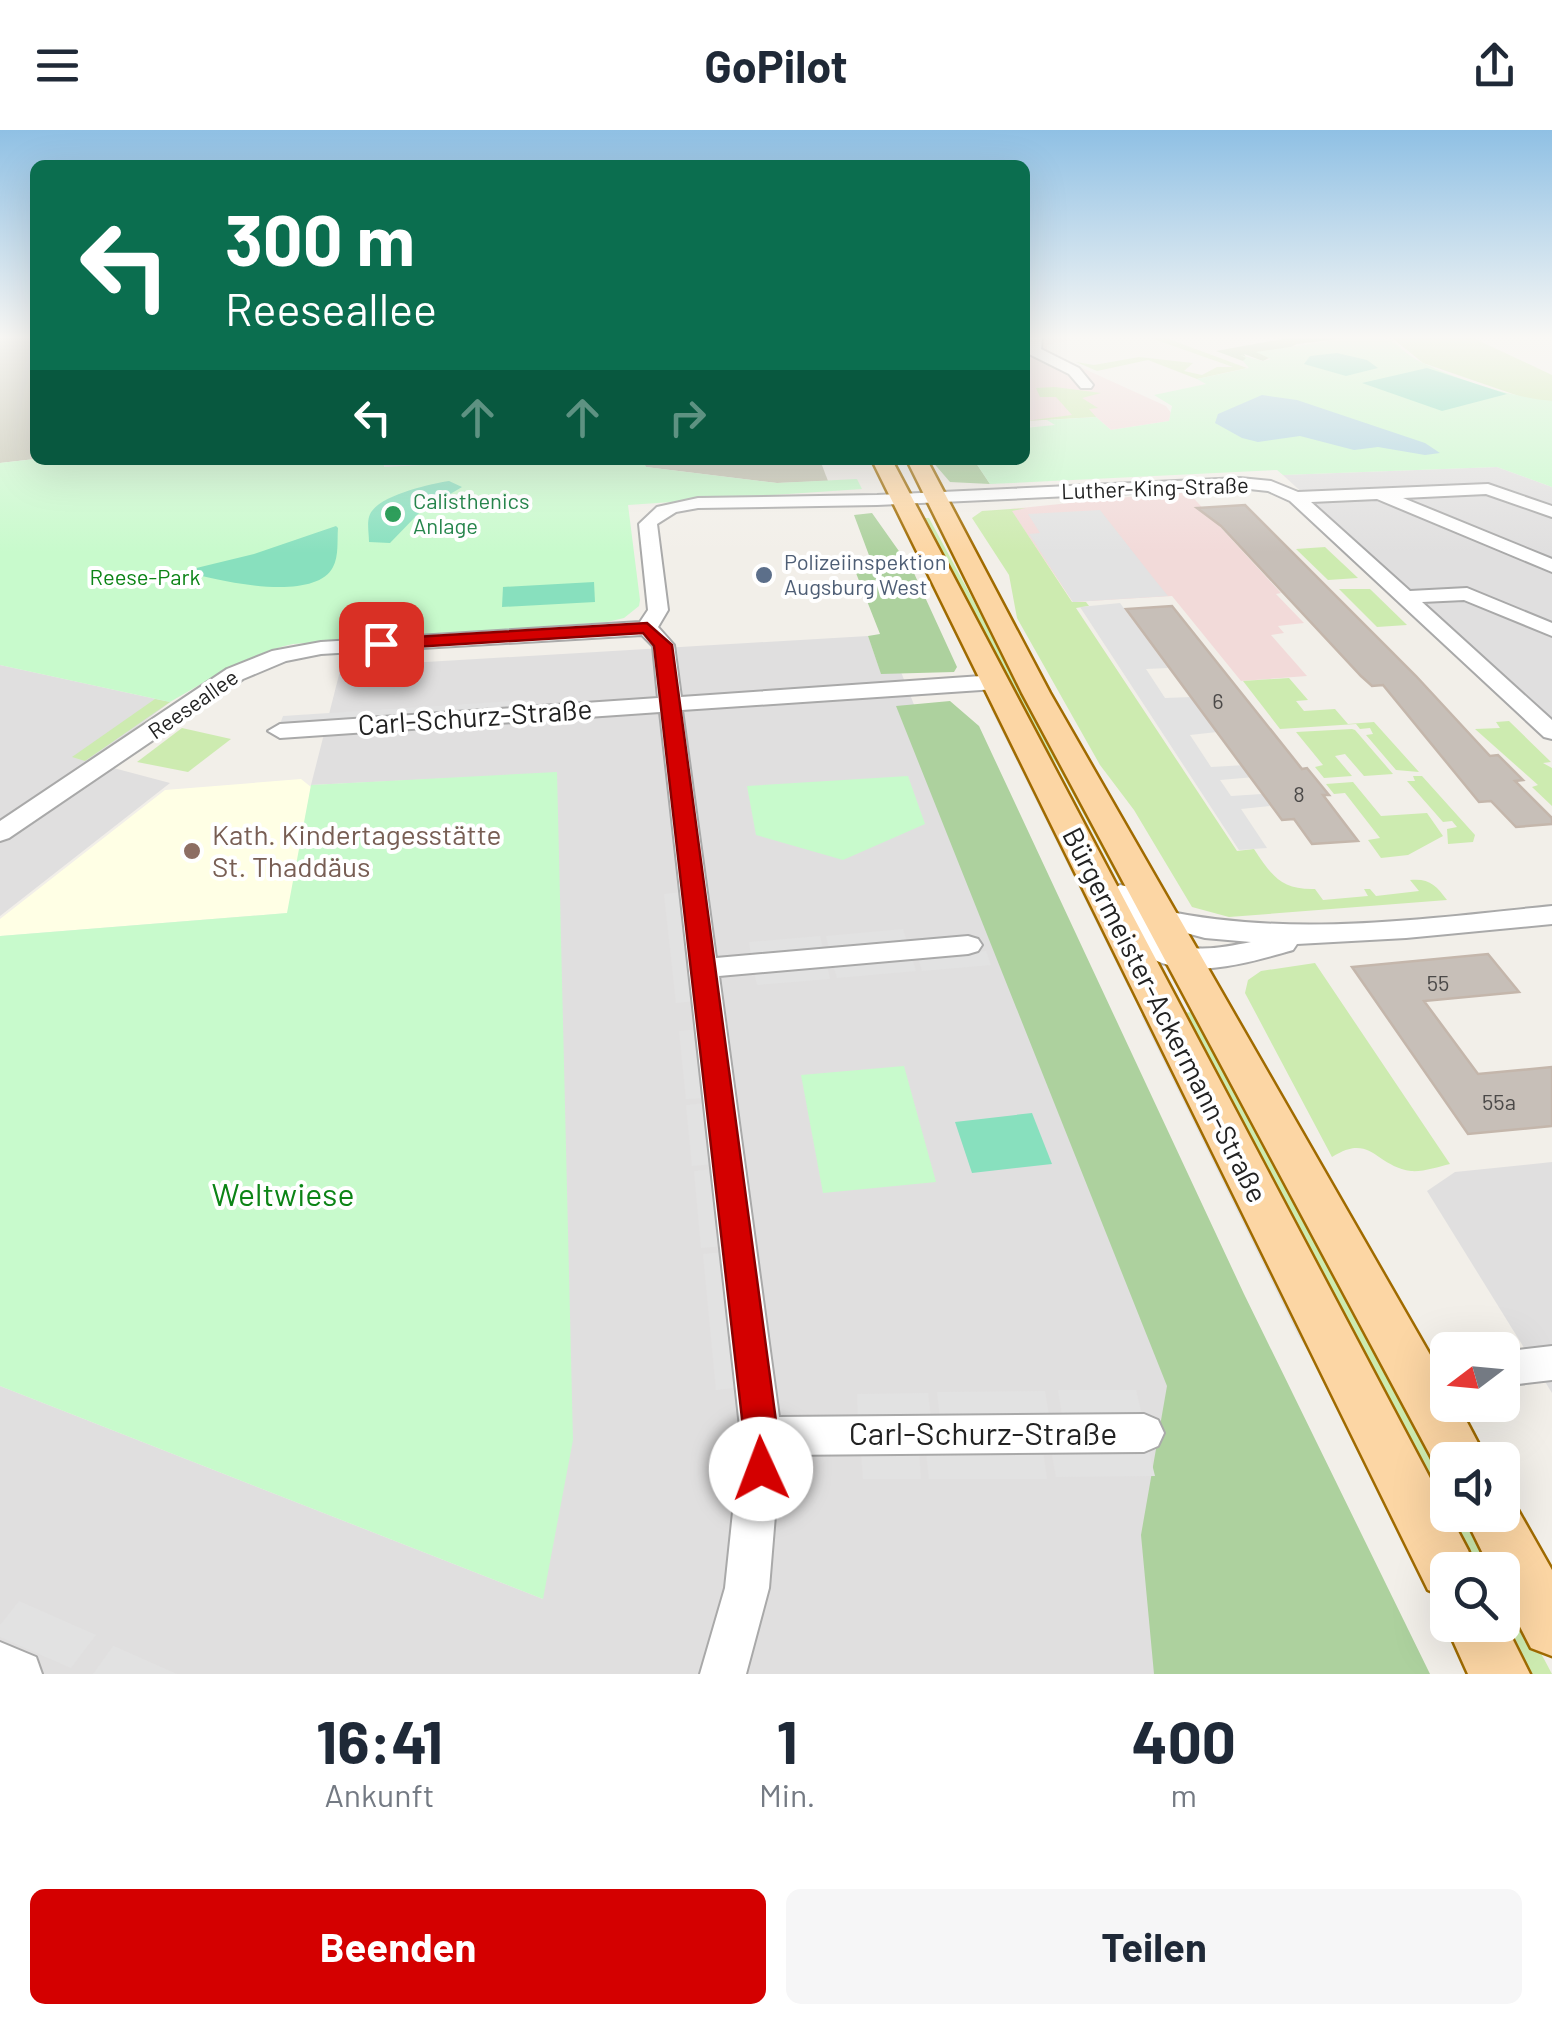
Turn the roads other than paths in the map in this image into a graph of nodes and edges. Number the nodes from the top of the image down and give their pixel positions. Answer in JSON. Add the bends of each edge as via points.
{"nodes":[{"id":1,"x":885,"y":465,"type":"edge"},
{"id":2,"x":920,"y":465,"type":"edge"},
{"id":3,"x":1378,"y":494,"type":"junction"},
{"id":4,"x":1296,"y":497,"type":"junction"},
{"id":5,"x":938,"y":498,"type":"junction"},
{"id":6,"x":903,"y":499,"type":"junction"},
{"id":7,"x":1552,"y":512,"type":"edge"},
{"id":8,"x":1552,"y":566,"type":"edge"},
{"id":9,"x":1404,"y":597,"type":"junction"},
{"id":10,"x":647,"y":628,"type":"junction"},
{"id":11,"x":1552,"y":630,"type":"edge"},
{"id":12,"x":996,"y":682,"type":"junction"},
{"id":13,"x":671,"y":704,"type":"junction"},
{"id":14,"x":280,"y":731,"type":"dead end"},
{"id":15,"x":1552,"y":732,"type":"edge"},
{"id":16,"x":0,"y":833,"type":"edge"},
{"id":17,"x":1077,"y":842,"type":"junction"},
{"id":18,"x":1552,"y":915,"type":"edge"},
{"id":19,"x":1318,"y":934,"type":"junction"},
{"id":20,"x":1172,"y":938,"type":"junction"},
{"id":21,"x":968,"y":945,"type":"dead end"},
{"id":22,"x":705,"y":968,"type":"junction"},
{"id":23,"x":1552,"y":1364,"type":"edge"},
{"id":24,"x":1520,"y":1367,"type":"edge"},
{"id":25,"x":1430,"y":1372,"type":"edge"},
{"id":26,"x":1144,"y":1433,"type":"dead end"},
{"id":27,"x":761,"y":1436,"type":"junction"},
{"id":28,"x":1500,"y":1532,"type":"edge"},
{"id":29,"x":1439,"y":1552,"type":"edge"},
{"id":30,"x":1552,"y":1627,"type":"edge"},
{"id":31,"x":1484,"y":1642,"type":"edge"},
{"id":32,"x":0,"y":1665,"type":"edge"},
{"id":33,"x":19,"y":1674,"type":"edge"},
{"id":34,"x":723,"y":1674,"type":"edge"},
{"id":35,"x":1500,"y":1674,"type":"edge"}],
"edges":[{"from":1,"to":6,"type":"main road","name":"Bürgermeister-Ackermann-Straße"},
{"from":2,"to":5,"type":"main road","name":"Bürgermeister-Ackermann-Straße"},
{"from":3,"to":4,"type":"street"},
{"from":3,"to":7,"type":"street","via":[[1488,489]]},
{"from":3,"to":8,"type":"street"},
{"from":4,"to":5,"type":"street","name":"Luther-King-Straße","via":[[1240,482]]},
{"from":4,"to":9,"type":"street","name":"Luther-King-Straße"},
{"from":5,"to":6,"type":"street","name":"Luther-King-Straße"},
{"from":5,"to":20,"type":"main road","name":"Bürgermeister-Ackermann-Straße","via":[[1036,693]]},
{"from":6,"to":10,"type":"street","via":[[660,512],[648,524],[658,610]]},
{"from":6,"to":12,"type":"main road","name":"Bürgermeister-Ackermann-Straße"},
{"from":9,"to":11,"type":"street","via":[[1467,594]]},
{"from":9,"to":15,"type":"street","name":"Luther-King-Straße"},
{"from":10,"to":13,"type":"street","via":[[663,645]]},
{"from":10,"to":16,"type":"street","name":"Reeseallee","via":[[343,646],[260,662]]},
{"from":12,"to":13,"type":"street","name":"Carl-Schurz-Straße"},
{"from":12,"to":17,"type":"main road","name":"Bürgermeister-Ackermann-Straße"},
{"from":13,"to":14,"type":"street","name":"Carl-Schurz-Straße"},
{"from":13,"to":22,"type":"street"},
{"from":17,"to":20,"type":"street","via":[[1096,851],[1145,938],[1157,950]]},
{"from":17,"to":29,"type":"main road","name":"Bürgermeister-Ackermann-Straße"},
{"from":18,"to":19,"type":"street"},
{"from":19,"to":20,"type":"street","via":[[1214,931]]},
{"from":19,"to":20,"type":"street","via":[[1260,951]]},
{"from":20,"to":25,"type":"main road","name":"Bürgermeister-Ackermann-Straße"},
{"from":21,"to":22,"type":"street"},
{"from":22,"to":27,"type":"street"},
{"from":23,"to":24,"type":"street"},
{"from":26,"to":27,"type":"street","name":"Carl-Schurz-Straße"},
{"from":27,"to":34,"type":"street","via":[[747,1588]]},
{"from":28,"to":30,"type":"main road"},
{"from":31,"to":35,"type":"main road"},
{"from":32,"to":33,"type":"street"}]}
